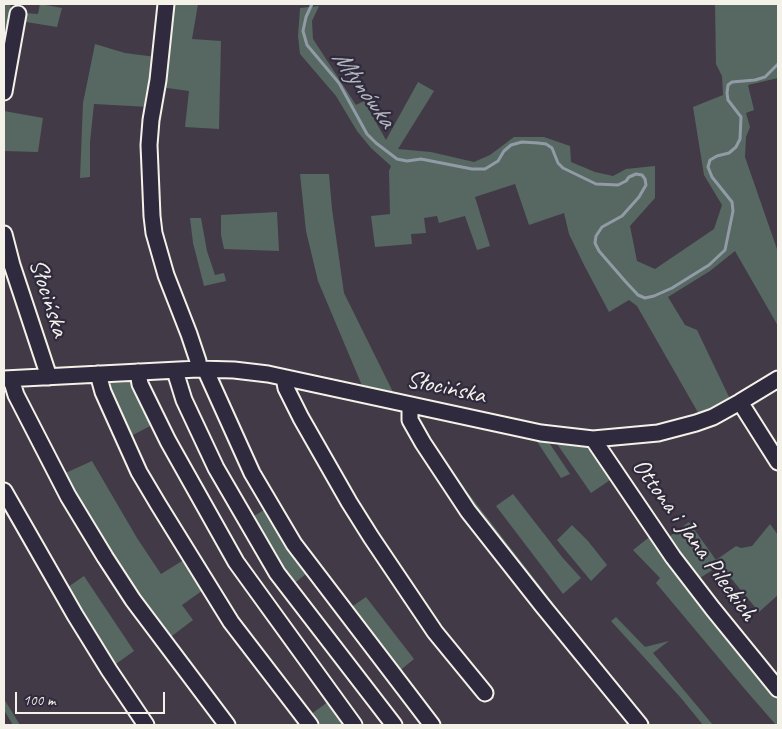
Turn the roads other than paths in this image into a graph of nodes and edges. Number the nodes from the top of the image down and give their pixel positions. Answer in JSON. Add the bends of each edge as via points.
{"nodes":[{"id":1,"x":166,"y":4,"type":"edge"},
{"id":2,"x":18,"y":14,"type":"dead end"},
{"id":3,"x":4,"y":92,"type":"edge"},
{"id":4,"x":4,"y":234,"type":"edge"},
{"id":5,"x":201,"y":370,"type":"junction"},
{"id":6,"x":175,"y":371,"type":"junction"},
{"id":7,"x":138,"y":372,"type":"junction"},
{"id":8,"x":98,"y":374,"type":"junction"},
{"id":9,"x":48,"y":377,"type":"junction"},
{"id":10,"x":284,"y":378,"type":"junction"},
{"id":11,"x":8,"y":379,"type":"edge"},
{"id":12,"x":778,"y":379,"type":"edge"},
{"id":13,"x":740,"y":402,"type":"junction"},
{"id":14,"x":410,"y":405,"type":"junction"},
{"id":15,"x":593,"y":439,"type":"junction"},
{"id":16,"x":778,"y":462,"type":"edge"},
{"id":17,"x":4,"y":491,"type":"edge"},
{"id":18,"x":778,"y":689,"type":"edge"},
{"id":19,"x":485,"y":694,"type":"dead end"},
{"id":20,"x":146,"y":725,"type":"edge"},
{"id":21,"x":226,"y":725,"type":"edge"},
{"id":22,"x":310,"y":725,"type":"edge"},
{"id":23,"x":354,"y":725,"type":"edge"},
{"id":24,"x":394,"y":725,"type":"edge"},
{"id":25,"x":432,"y":725,"type":"edge"},
{"id":26,"x":640,"y":725,"type":"edge"}],
"edges":[{"from":1,"to":5,"type":"street","via":[[149,144],[152,216],[166,275]]},
{"from":2,"to":3,"type":"street"},
{"from":4,"to":9,"type":"street","name":"Słocińska"},
{"from":5,"to":6,"type":"street","name":"Słocińska"},
{"from":5,"to":10,"type":"street","name":"Słocińska","via":[[234,370]]},
{"from":5,"to":25,"type":"street","via":[[252,473],[294,544]]},
{"from":6,"to":7,"type":"street","name":"Słocińska"},
{"from":6,"to":24,"type":"street","via":[[184,400],[216,468],[277,573]]},
{"from":7,"to":8,"type":"street","name":"Słocińska"},
{"from":7,"to":23,"type":"street","via":[[140,384],[168,441],[236,562]]},
{"from":8,"to":9,"type":"street","name":"Słocińska"},
{"from":8,"to":22,"type":"street","via":[[139,472],[158,504],[231,622]]},
{"from":9,"to":11,"type":"street","name":"Słocińska"},
{"from":10,"to":14,"type":"street","name":"Słocińska"},
{"from":10,"to":19,"type":"street","via":[[301,418],[371,537],[435,632]]},
{"from":11,"to":21,"type":"street","via":[[68,496],[105,557]]},
{"from":12,"to":13,"type":"street","name":"Słocińska"},
{"from":13,"to":15,"type":"street","name":"Słocińska","via":[[676,429]]},
{"from":13,"to":16,"type":"street"},
{"from":14,"to":15,"type":"street","name":"Słocińska","via":[[541,433]]},
{"from":14,"to":26,"type":"street","via":[[410,420],[468,511]]},
{"from":15,"to":18,"type":"street","name":"Ottona i Jana Pileckich","via":[[673,557]]},
{"from":17,"to":20,"type":"street","via":[[75,616]]}]}
